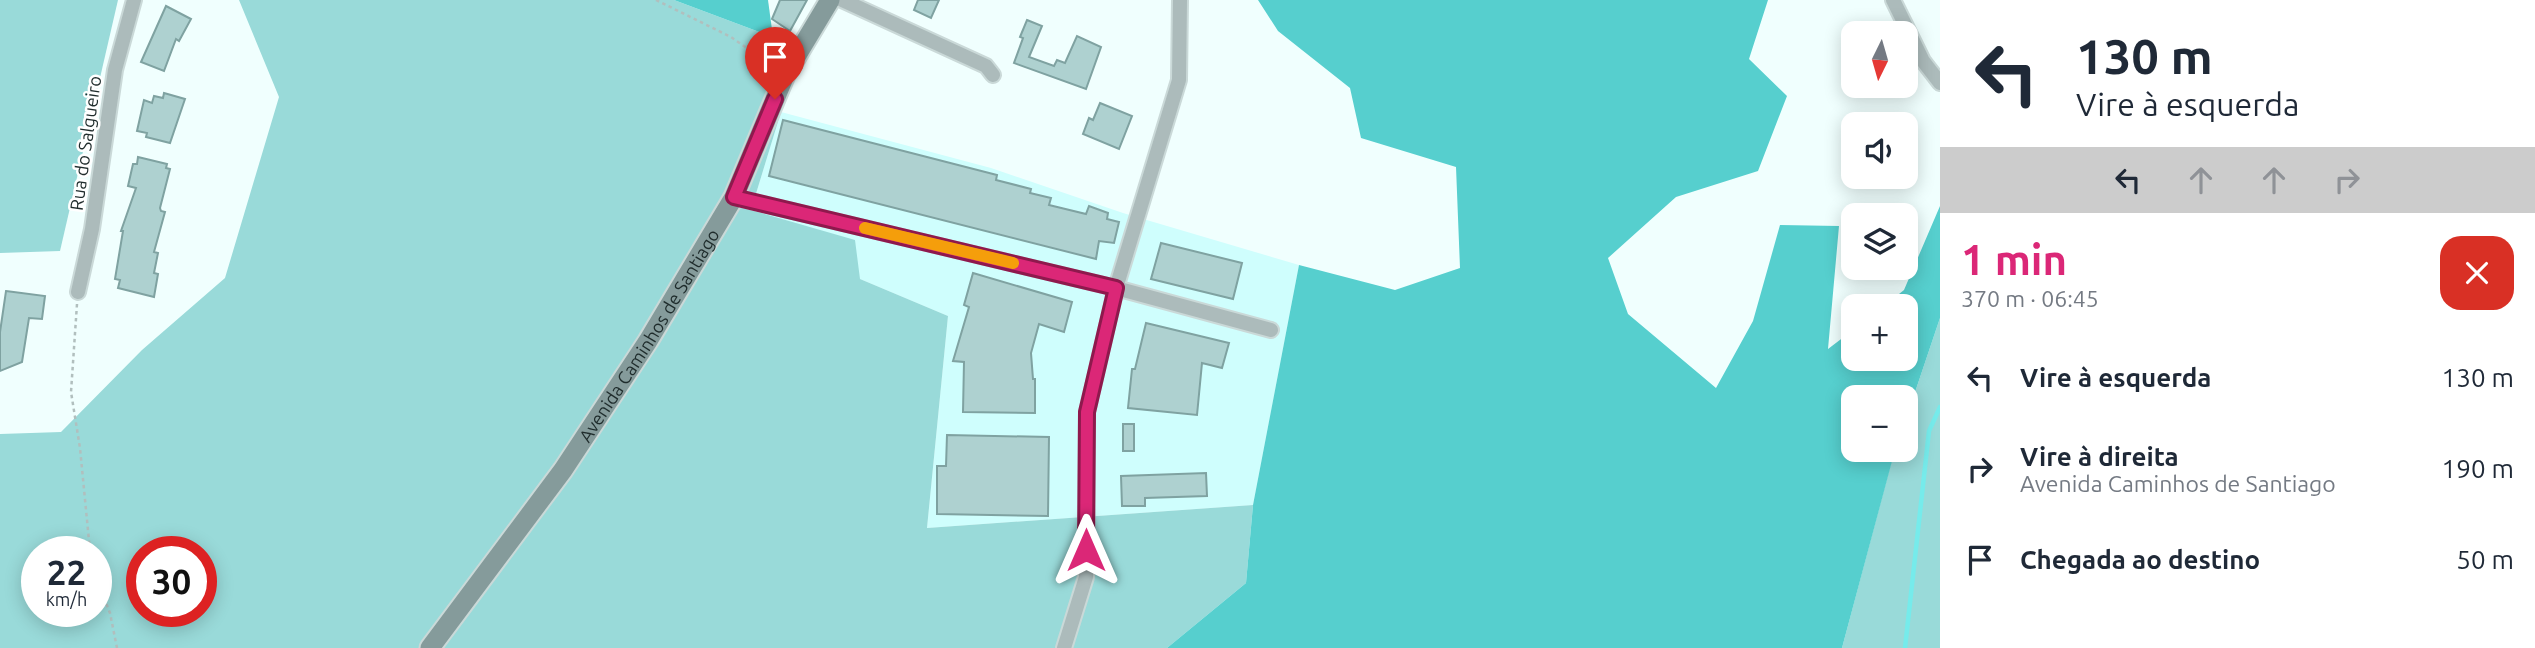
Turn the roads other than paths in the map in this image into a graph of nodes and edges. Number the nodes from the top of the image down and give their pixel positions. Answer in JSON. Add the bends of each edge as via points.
{"nodes":[{"id":1,"x":134,"y":0,"type":"edge"},
{"id":2,"x":830,"y":0,"type":"edge"},
{"id":3,"x":842,"y":0,"type":"edge"},
{"id":4,"x":1180,"y":0,"type":"edge"},
{"id":5,"x":1893,"y":0,"type":"edge"},
{"id":6,"x":993,"y":75,"type":"dead end"},
{"id":7,"x":1940,"y":83,"type":"edge"},
{"id":8,"x":734,"y":197,"type":"junction"},
{"id":9,"x":1116,"y":288,"type":"junction"},
{"id":10,"x":78,"y":292,"type":"road end"},
{"id":11,"x":1271,"y":330,"type":"dead end"},
{"id":12,"x":430,"y":648,"type":"edge"},
{"id":13,"x":1065,"y":648,"type":"edge"}],
"edges":[{"from":1,"to":10,"type":"street","name":"Rua do Salgueiro","via":[[115,70]]},
{"from":2,"to":8,"type":"street","name":"Avenida Caminhos de Santiago","via":[[785,75]]},
{"from":3,"to":6,"type":"street","via":[[986,66]]},
{"from":4,"to":9,"type":"street","via":[[1179,80]]},
{"from":5,"to":7,"type":"street","via":[[1923,61]]},
{"from":8,"to":9,"type":"street"},
{"from":8,"to":12,"type":"street","name":"Avenida Caminhos de Santiago","via":[[648,341],[563,470]]},
{"from":9,"to":11,"type":"street"},
{"from":9,"to":13,"type":"street","via":[[1087,412],[1086,577]]}]}
